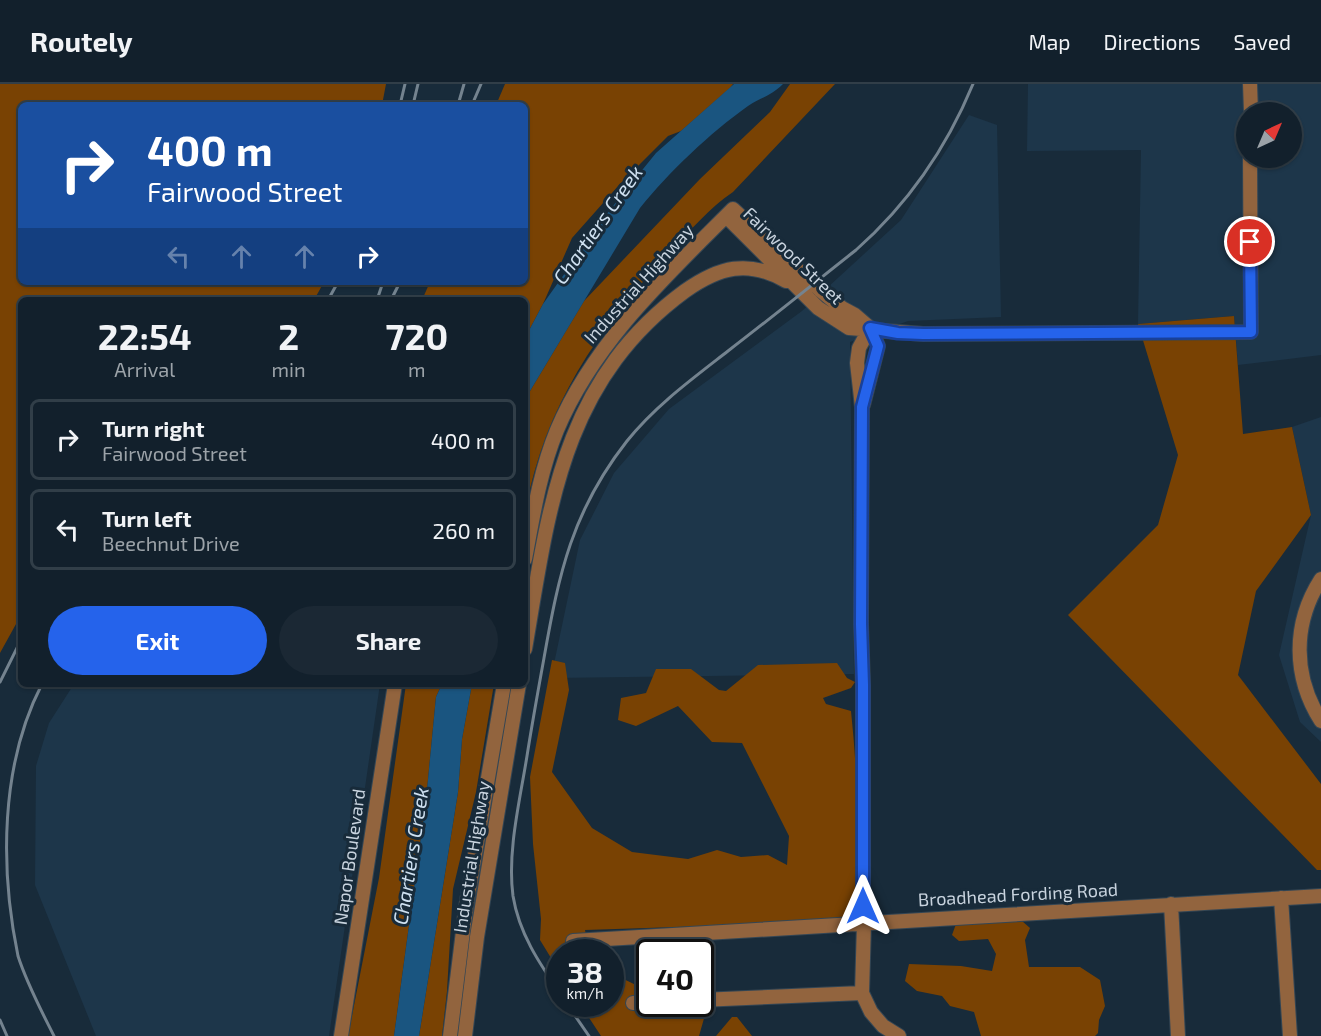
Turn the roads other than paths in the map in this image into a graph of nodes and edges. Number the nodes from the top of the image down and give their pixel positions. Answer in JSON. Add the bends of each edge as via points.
{"nodes":[{"id":1,"x":1250,"y":84,"type":"edge"},
{"id":2,"x":1251,"y":102,"type":"edge"},
{"id":3,"x":1250,"y":168,"type":"edge"},
{"id":4,"x":730,"y":213,"type":"junction"},
{"id":5,"x":798,"y":288,"type":"junction"},
{"id":6,"x":870,"y":328,"type":"junction"},
{"id":7,"x":528,"y":543,"type":"edge"},
{"id":8,"x":1321,"y":579,"type":"edge"},
{"id":9,"x":528,"y":632,"type":"edge"},
{"id":10,"x":394,"y":687,"type":"edge"},
{"id":11,"x":503,"y":687,"type":"edge"},
{"id":12,"x":518,"y":687,"type":"edge"},
{"id":13,"x":1321,"y":721,"type":"edge"},
{"id":14,"x":1321,"y":896,"type":"edge"},
{"id":15,"x":1281,"y":898,"type":"junction"},
{"id":16,"x":1171,"y":904,"type":"junction"},
{"id":17,"x":864,"y":922,"type":"junction"},
{"id":18,"x":604,"y":939,"type":"edge"},
{"id":19,"x":862,"y":993,"type":"junction"},
{"id":20,"x":714,"y":999,"type":"edge"},
{"id":21,"x":633,"y":1003,"type":"dead end"},
{"id":22,"x":636,"y":1003,"type":"edge"},
{"id":23,"x":341,"y":1036,"type":"edge"},
{"id":24,"x":450,"y":1036,"type":"edge"},
{"id":25,"x":465,"y":1036,"type":"edge"},
{"id":26,"x":899,"y":1036,"type":"edge"},
{"id":27,"x":1178,"y":1036,"type":"edge"},
{"id":28,"x":1290,"y":1036,"type":"edge"}],
"edges":[{"from":1,"to":2,"type":"street"},
{"from":3,"to":6,"type":"street","name":"Fairwood Street","via":[[1251,332],[923,334]]},
{"from":4,"to":5,"type":"street","name":"Fairwood Street"},
{"from":4,"to":6,"type":"street","name":"Fairwood Street"},
{"from":4,"to":7,"type":"street","name":"Industrial Highway","via":[[626,320],[580,383],[550,448]]},
{"from":5,"to":6,"type":"street","name":"Fairwood Street","via":[[841,324]]},
{"from":5,"to":9,"type":"street","name":"Industrial Highway","via":[[764,270],[743,267],[712,274],[659,310],[628,345],[599,384],[558,475]]},
{"from":6,"to":17,"type":"street","via":[[878,346],[862,407]]},
{"from":8,"to":13,"type":"street","via":[[1304,614],[1299,658],[1304,687]]},
{"from":10,"to":23,"type":"street","name":"Napor Boulevard"},
{"from":11,"to":24,"type":"street","name":"Industrial Highway","via":[[466,907]]},
{"from":12,"to":25,"type":"street","name":"Industrial Highway","via":[[477,936]]},
{"from":14,"to":15,"type":"street","name":"Broadhead Fording Road"},
{"from":15,"to":16,"type":"street","name":"Broadhead Fording Road"},
{"from":15,"to":28,"type":"street"},
{"from":16,"to":17,"type":"street","name":"Broadhead Fording Road"},
{"from":16,"to":27,"type":"street"},
{"from":17,"to":18,"type":"street","name":"Broadhead Fording Road"},
{"from":17,"to":19,"type":"street"},
{"from":19,"to":20,"type":"street"},
{"from":19,"to":26,"type":"street","via":[[883,1026]]},
{"from":21,"to":22,"type":"street"}]}
